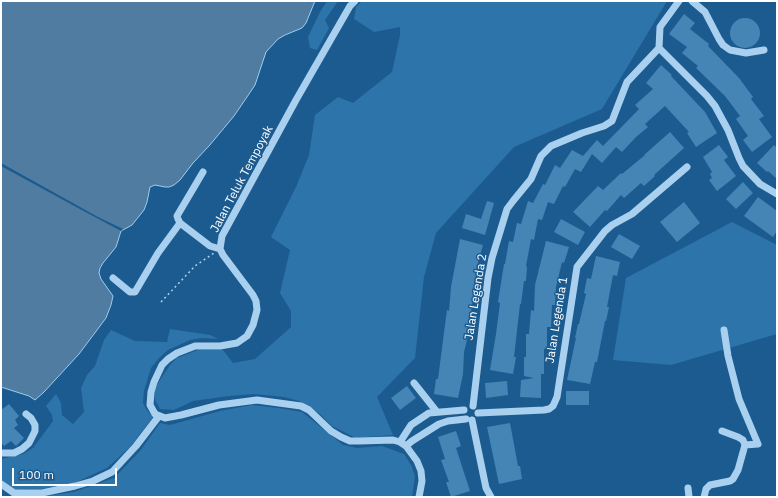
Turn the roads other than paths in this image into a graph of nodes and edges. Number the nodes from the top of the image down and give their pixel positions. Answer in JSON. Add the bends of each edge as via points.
{"nodes":[{"id":1,"x":354,"y":1,"type":"edge"},
{"id":2,"x":679,"y":1,"type":"edge"},
{"id":3,"x":692,"y":1,"type":"edge"},
{"id":4,"x":659,"y":48,"type":"junction"},
{"id":5,"x":764,"y":50,"type":"dead end"},
{"id":6,"x":687,"y":167,"type":"dead end"},
{"id":7,"x":203,"y":172,"type":"dead end"},
{"id":8,"x":777,"y":194,"type":"edge"},
{"id":9,"x":180,"y":223,"type":"junction"},
{"id":10,"x":220,"y":249,"type":"junction"},
{"id":11,"x":114,"y":278,"type":"dead end"},
{"id":12,"x":724,"y":330,"type":"dead end"},
{"id":13,"x":414,"y":383,"type":"dead end"},
{"id":14,"x":473,"y":406,"type":"junction"},
{"id":15,"x":464,"y":410,"type":"junction"},
{"id":16,"x":437,"y":412,"type":"junction"},
{"id":17,"x":478,"y":413,"type":"junction"},
{"id":18,"x":26,"y":414,"type":"dead end"},
{"id":19,"x":159,"y":416,"type":"junction"},
{"id":20,"x":469,"y":419,"type":"junction"},
{"id":21,"x":722,"y":431,"type":"dead end"},
{"id":22,"x":403,"y":444,"type":"junction"},
{"id":23,"x":745,"y":445,"type":"junction"},
{"id":24,"x":1,"y":453,"type":"edge"},
{"id":25,"x":1,"y":484,"type":"edge"},
{"id":26,"x":688,"y":488,"type":"dead end"},
{"id":27,"x":419,"y":497,"type":"edge"},
{"id":28,"x":491,"y":497,"type":"edge"},
{"id":29,"x":688,"y":497,"type":"edge"},
{"id":30,"x":704,"y":497,"type":"edge"}],
"edges":[{"from":1,"to":10,"type":"street","name":"Jalan Teluk Tempoyak","via":[[263,160],[222,236]]},
{"from":2,"to":4,"type":"street","via":[[660,28]]},
{"from":3,"to":5,"type":"street","via":[[705,12],[719,39],[730,50],[746,53]]},
{"from":4,"to":8,"type":"street","via":[[715,106],[744,166],[760,184]]},
{"from":4,"to":14,"type":"street","name":"Jalan Legenda 2","via":[[627,82],[612,121],[551,146],[541,156],[531,179],[507,209],[488,278]]},
{"from":6,"to":17,"type":"street","name":"Jalan Legenda 1","via":[[632,214],[605,230],[577,267],[557,398],[553,406],[544,410]]},
{"from":7,"to":9,"type":"street","via":[[177,216]]},
{"from":9,"to":10,"type":"street","via":[[210,246]]},
{"from":9,"to":11,"type":"street","via":[[158,253],[135,292],[130,292]]},
{"from":10,"to":19,"type":"street","name":"Jalan Teluk Tempoyak","via":[[253,295],[257,316],[247,336],[237,343],[195,346],[168,359],[157,374],[151,392],[150,405]]},
{"from":12,"to":23,"type":"street","via":[[739,399],[758,444]]},
{"from":13,"to":16,"type":"street"},
{"from":14,"to":15,"type":"street"},
{"from":14,"to":17,"type":"street"},
{"from":15,"to":16,"type":"street"},
{"from":15,"to":20,"type":"street","via":[[463,415]]},
{"from":16,"to":22,"type":"street","via":[[411,425]]},
{"from":17,"to":20,"type":"street","via":[[476,419]]},
{"from":18,"to":24,"type":"street","via":[[35,425],[30,443],[14,453]]},
{"from":19,"to":22,"type":"street","via":[[171,417],[219,405],[264,401],[301,406],[331,431],[350,441],[384,440]]},
{"from":19,"to":25,"type":"street","via":[[112,472],[75,486],[42,493],[14,493]]},
{"from":20,"to":22,"type":"street","via":[[440,424]]},
{"from":20,"to":28,"type":"street","via":[[486,488]]},
{"from":21,"to":23,"type":"street","via":[[743,440]]},
{"from":22,"to":27,"type":"street","via":[[421,471]]},
{"from":23,"to":30,"type":"street","via":[[733,479],[710,485]]},
{"from":26,"to":29,"type":"street"}]}
